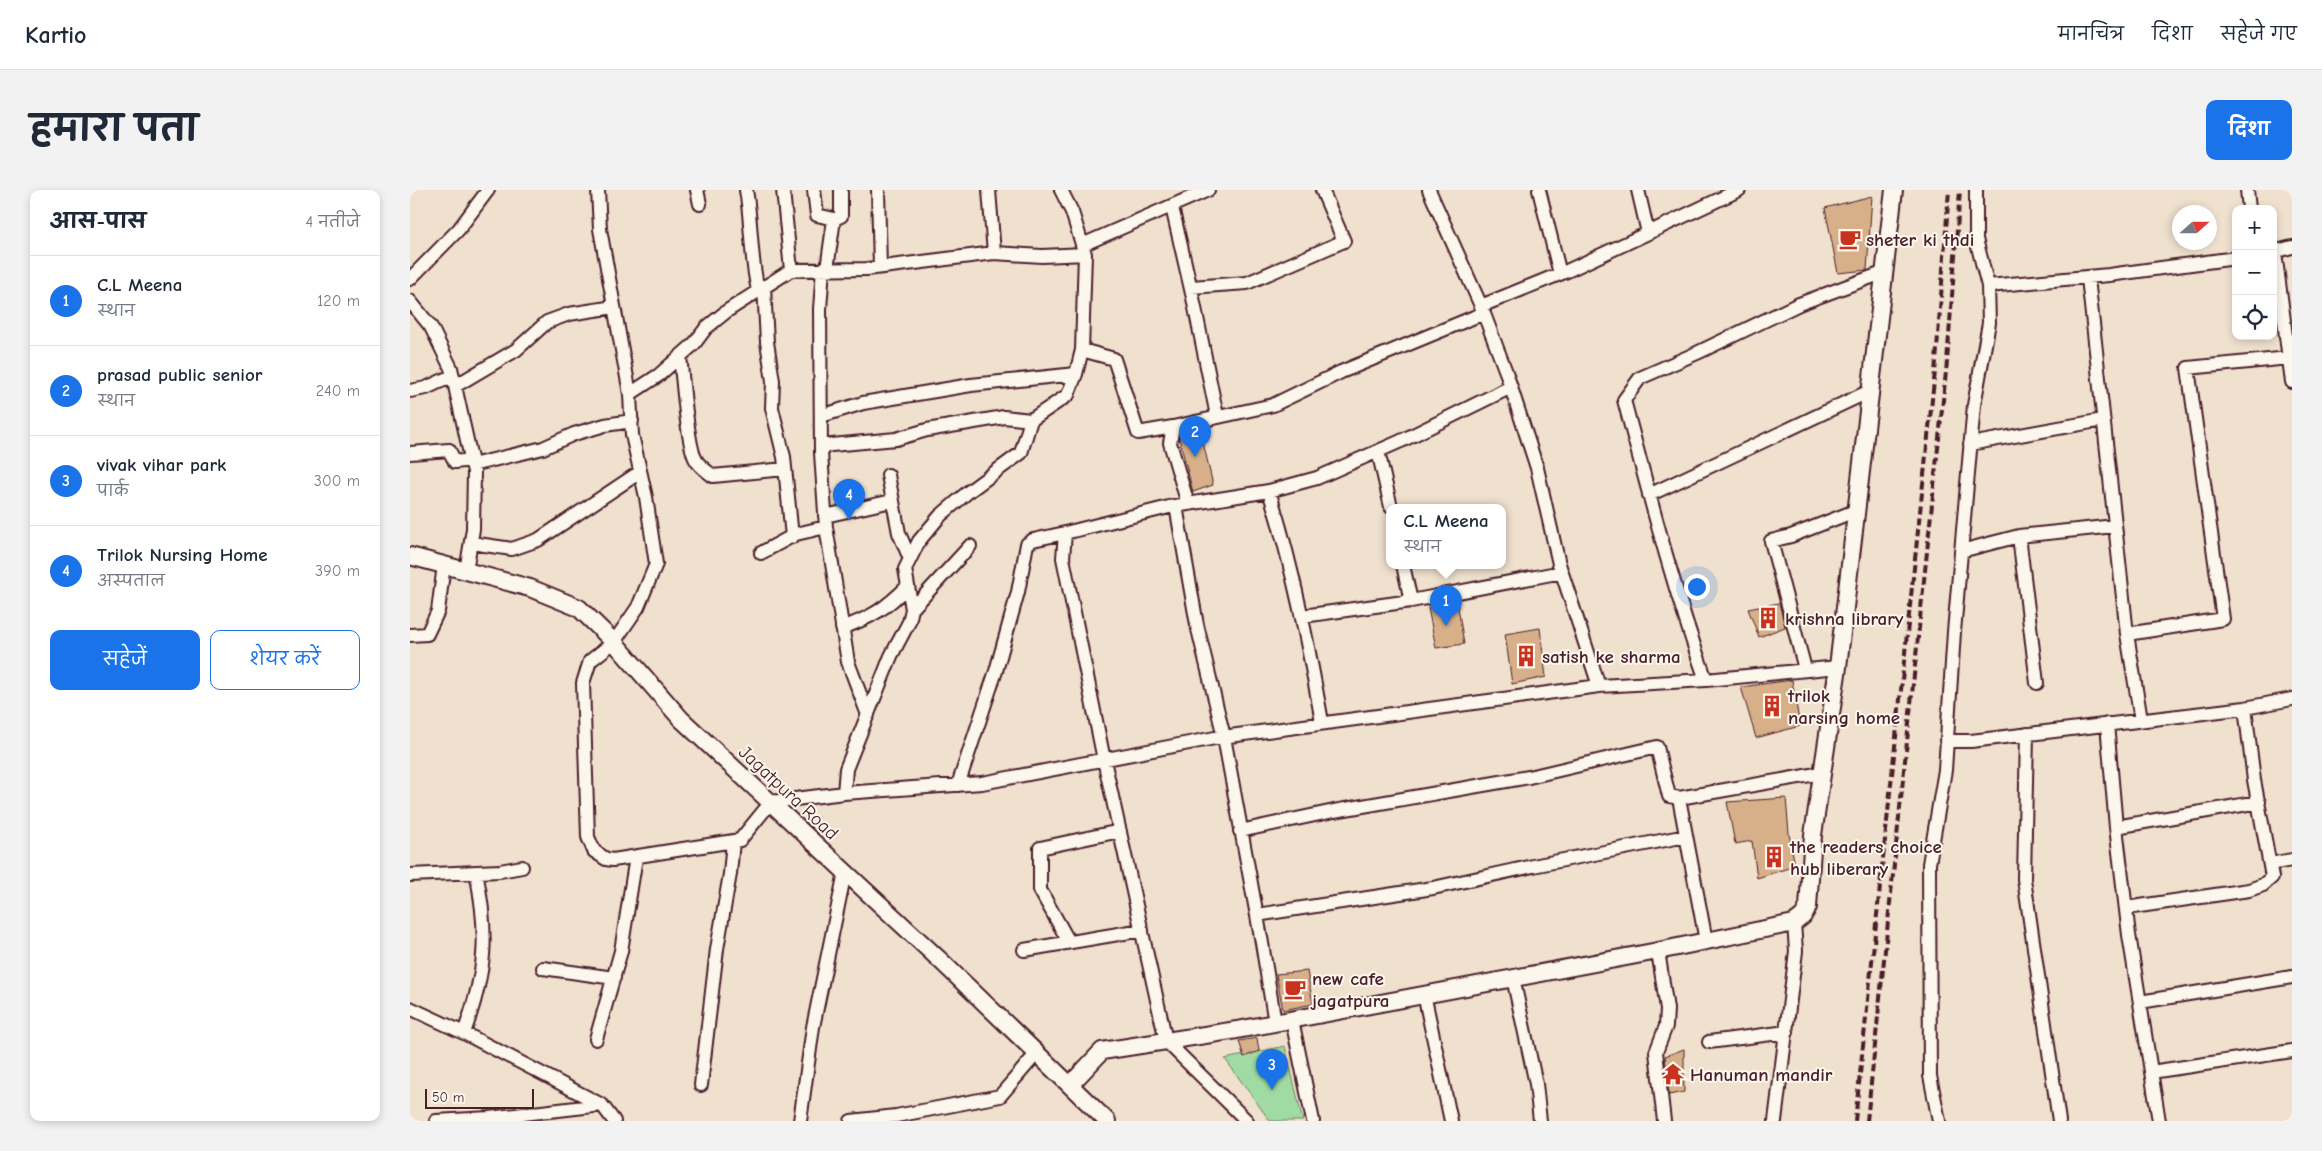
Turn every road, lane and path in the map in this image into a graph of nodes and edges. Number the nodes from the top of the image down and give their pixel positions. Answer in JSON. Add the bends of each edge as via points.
{"nodes":[{"id":1,"x":488,"y":190,"type":"edge"},
{"id":2,"x":598,"y":190,"type":"edge"},
{"id":3,"x":698,"y":190,"type":"edge"},
{"id":4,"x":746,"y":190,"type":"edge"},
{"id":5,"x":783,"y":190,"type":"edge"},
{"id":6,"x":814,"y":190,"type":"edge"},
{"id":7,"x":841,"y":190,"type":"edge"},
{"id":8,"x":878,"y":190,"type":"edge"},
{"id":9,"x":989,"y":190,"type":"edge"},
{"id":10,"x":1061,"y":190,"type":"edge"},
{"id":11,"x":1208,"y":190,"type":"edge"},
{"id":12,"x":1322,"y":190,"type":"edge"},
{"id":13,"x":1429,"y":190,"type":"edge"},
{"id":14,"x":1539,"y":190,"type":"edge"},
{"id":15,"x":1638,"y":190,"type":"edge"},
{"id":16,"x":1739,"y":190,"type":"edge"},
{"id":17,"x":1894,"y":190,"type":"edge"},
{"id":18,"x":1976,"y":190,"type":"edge"},
{"id":19,"x":2247,"y":190,"type":"edge"},
{"id":20,"x":700,"y":204,"type":"dead end"},
{"id":21,"x":2249,"y":205,"type":"edge"},
{"id":22,"x":1172,"y":207,"type":"junction"},
{"id":23,"x":834,"y":219,"type":"junction"},
{"id":24,"x":1648,"y":233,"type":"junction"},
{"id":25,"x":2292,"y":247,"type":"edge"},
{"id":26,"x":1083,"y":250,"type":"junction"},
{"id":27,"x":2277,"y":251,"type":"edge"},
{"id":28,"x":994,"y":253,"type":"junction"},
{"id":29,"x":2232,"y":259,"type":"edge"},
{"id":30,"x":880,"y":268,"type":"junction"},
{"id":31,"x":825,"y":269,"type":"junction"},
{"id":32,"x":791,"y":270,"type":"junction"},
{"id":33,"x":1885,"y":272,"type":"junction"},
{"id":34,"x":2277,"y":273,"type":"edge"},
{"id":35,"x":1560,"y":274,"type":"junction"},
{"id":36,"x":2088,"y":278,"type":"junction"},
{"id":37,"x":410,"y":279,"type":"edge"},
{"id":38,"x":1191,"y":286,"type":"junction"},
{"id":39,"x":1988,"y":286,"type":"junction"},
{"id":40,"x":761,"y":288,"type":"junction"},
{"id":41,"x":410,"y":301,"type":"edge"},
{"id":42,"x":614,"y":307,"type":"junction"},
{"id":43,"x":1482,"y":310,"type":"junction"},
{"id":44,"x":1082,"y":350,"type":"junction"},
{"id":45,"x":680,"y":357,"type":"junction"},
{"id":46,"x":2289,"y":358,"type":"junction"},
{"id":47,"x":1076,"y":374,"type":"junction"},
{"id":48,"x":453,"y":381,"type":"junction"},
{"id":49,"x":2292,"y":382,"type":"edge"},
{"id":50,"x":1511,"y":387,"type":"junction"},
{"id":51,"x":1872,"y":390,"type":"junction"},
{"id":52,"x":410,"y":391,"type":"edge"},
{"id":53,"x":630,"y":394,"type":"junction"},
{"id":54,"x":821,"y":416,"type":"junction"},
{"id":55,"x":1216,"y":416,"type":"junction"},
{"id":56,"x":1031,"y":420,"type":"junction"},
{"id":57,"x":2104,"y":420,"type":"junction"},
{"id":58,"x":632,"y":421,"type":"junction"},
{"id":59,"x":1173,"y":427,"type":"junction"},
{"id":60,"x":1970,"y":444,"type":"junction"},
{"id":61,"x":821,"y":446,"type":"junction"},
{"id":62,"x":1378,"y":451,"type":"junction"},
{"id":63,"x":410,"y":453,"type":"edge"},
{"id":64,"x":472,"y":463,"type":"junction"},
{"id":65,"x":785,"y":469,"type":"junction"},
{"id":66,"x":640,"y":472,"type":"junction"},
{"id":67,"x":888,"y":474,"type":"dead end"},
{"id":68,"x":1269,"y":491,"type":"junction"},
{"id":69,"x":1649,"y":495,"type":"junction"},
{"id":70,"x":892,"y":501,"type":"junction"},
{"id":71,"x":1390,"y":504,"type":"edge"},
{"id":72,"x":1182,"y":505,"type":"junction"},
{"id":73,"x":1855,"y":510,"type":"junction"},
{"id":74,"x":825,"y":521,"type":"junction"},
{"id":75,"x":2115,"y":526,"type":"junction"},
{"id":76,"x":1065,"y":533,"type":"junction"},
{"id":77,"x":2019,"y":536,"type":"junction"},
{"id":78,"x":792,"y":537,"type":"junction"},
{"id":79,"x":470,"y":542,"type":"junction"},
{"id":80,"x":970,"y":546,"type":"dead end"},
{"id":81,"x":1961,"y":551,"type":"junction"},
{"id":82,"x":761,"y":553,"type":"dead end"},
{"id":83,"x":410,"y":556,"type":"edge"},
{"id":84,"x":910,"y":559,"type":"junction"},
{"id":85,"x":444,"y":565,"type":"junction"},
{"id":86,"x":1404,"y":569,"type":"edge"},
{"id":87,"x":466,"y":571,"type":"junction"},
{"id":88,"x":1562,"y":572,"type":"junction"},
{"id":89,"x":908,"y":586,"type":"junction"},
{"id":90,"x":1411,"y":601,"type":"junction"},
{"id":91,"x":912,"y":609,"type":"junction"},
{"id":92,"x":1303,"y":616,"type":"junction"},
{"id":93,"x":842,"y":628,"type":"junction"},
{"id":94,"x":2127,"y":634,"type":"junction"},
{"id":95,"x":410,"y":635,"type":"edge"},
{"id":96,"x":614,"y":642,"type":"junction"},
{"id":97,"x":1838,"y":667,"type":"junction"},
{"id":98,"x":1806,"y":669,"type":"junction"},
{"id":99,"x":1706,"y":680,"type":"junction"},
{"id":100,"x":2037,"y":683,"type":"dead end"},
{"id":101,"x":1599,"y":686,"type":"junction"},
{"id":102,"x":2292,"y":699,"type":"edge"},
{"id":103,"x":2245,"y":708,"type":"junction"},
{"id":104,"x":868,"y":715,"type":"junction"},
{"id":105,"x":2141,"y":720,"type":"junction"},
{"id":106,"x":1322,"y":722,"type":"junction"},
{"id":107,"x":2107,"y":724,"type":"junction"},
{"id":108,"x":2027,"y":734,"type":"junction"},
{"id":109,"x":1224,"y":737,"type":"junction"},
{"id":110,"x":1946,"y":741,"type":"junction"},
{"id":111,"x":1104,"y":760,"type":"junction"},
{"id":112,"x":1822,"y":773,"type":"junction"},
{"id":113,"x":958,"y":785,"type":"junction"},
{"id":114,"x":844,"y":793,"type":"junction"},
{"id":115,"x":1679,"y":798,"type":"junction"},
{"id":116,"x":771,"y":802,"type":"junction"},
{"id":117,"x":2259,"y":802,"type":"junction"},
{"id":118,"x":2116,"y":827,"type":"junction"},
{"id":119,"x":1120,"y":831,"type":"junction"},
{"id":120,"x":1240,"y":831,"type":"junction"},
{"id":121,"x":1686,"y":836,"type":"junction"},
{"id":122,"x":734,"y":841,"type":"junction"},
{"id":123,"x":636,"y":858,"type":"junction"},
{"id":124,"x":2292,"y":860,"type":"edge"},
{"id":125,"x":2270,"y":864,"type":"junction"},
{"id":126,"x":522,"y":867,"type":"dead end"},
{"id":127,"x":476,"y":872,"type":"junction"},
{"id":128,"x":845,"y":872,"type":"junction"},
{"id":129,"x":410,"y":875,"type":"edge"},
{"id":130,"x":2126,"y":908,"type":"junction"},
{"id":131,"x":1257,"y":916,"type":"junction"},
{"id":132,"x":1794,"y":923,"type":"junction"},
{"id":133,"x":1142,"y":930,"type":"junction"},
{"id":134,"x":1706,"y":941,"type":"junction"},
{"id":135,"x":1069,"y":942,"type":"junction"},
{"id":136,"x":1024,"y":950,"type":"dead end"},
{"id":137,"x":1658,"y":951,"type":"junction"},
{"id":138,"x":543,"y":968,"type":"dead end"},
{"id":139,"x":614,"y":978,"type":"junction"},
{"id":140,"x":1513,"y":978,"type":"junction"},
{"id":141,"x":2292,"y":978,"type":"edge"},
{"id":142,"x":1424,"y":994,"type":"junction"},
{"id":143,"x":2140,"y":1002,"type":"junction"},
{"id":144,"x":410,"y":1008,"type":"edge"},
{"id":145,"x":1292,"y":1020,"type":"junction"},
{"id":146,"x":1275,"y":1023,"type":"junction"},
{"id":147,"x":1787,"y":1032,"type":"junction"},
{"id":148,"x":464,"y":1033,"type":"junction"},
{"id":149,"x":596,"y":1040,"type":"dead end"},
{"id":150,"x":1166,"y":1041,"type":"junction"},
{"id":151,"x":1709,"y":1042,"type":"dead end"},
{"id":152,"x":2292,"y":1051,"type":"edge"},
{"id":153,"x":1037,"y":1053,"type":"junction"},
{"id":154,"x":2151,"y":1072,"type":"junction"},
{"id":155,"x":701,"y":1085,"type":"dead end"},
{"id":156,"x":1070,"y":1085,"type":"junction"},
{"id":157,"x":602,"y":1105,"type":"junction"},
{"id":158,"x":436,"y":1121,"type":"edge"},
{"id":159,"x":614,"y":1121,"type":"edge"},
{"id":160,"x":800,"y":1121,"type":"edge"},
{"id":161,"x":851,"y":1121,"type":"edge"},
{"id":162,"x":1107,"y":1121,"type":"edge"},
{"id":163,"x":1247,"y":1121,"type":"edge"},
{"id":164,"x":1313,"y":1121,"type":"edge"},
{"id":165,"x":1451,"y":1121,"type":"edge"},
{"id":166,"x":1540,"y":1121,"type":"edge"},
{"id":167,"x":1664,"y":1121,"type":"edge"},
{"id":168,"x":1775,"y":1121,"type":"edge"},
{"id":169,"x":1938,"y":1121,"type":"edge"},
{"id":170,"x":2059,"y":1121,"type":"edge"},
{"id":171,"x":2158,"y":1121,"type":"edge"}],
"edges":[{"from":1,"to":37,"type":"street","via":[[459,229]]},
{"from":2,"to":42,"type":"street","via":[[600,229]]},
{"from":3,"to":20,"type":"street"},
{"from":4,"to":40,"type":"street","via":[[752,260]]},
{"from":5,"to":32,"type":"street"},
{"from":6,"to":23,"type":"street","via":[[817,215]]},
{"from":7,"to":23,"type":"street","via":[[841,216]]},
{"from":8,"to":30,"type":"street"},
{"from":9,"to":28,"type":"street"},
{"from":10,"to":26,"type":"street","via":[[1072,212]]},
{"from":11,"to":22,"type":"street"},
{"from":12,"to":38,"type":"street","via":[[1344,241],[1247,283]]},
{"from":13,"to":43,"type":"street"},
{"from":14,"to":35,"type":"street"},
{"from":15,"to":24,"type":"street"},
{"from":16,"to":24,"type":"street"},
{"from":17,"to":33,"type":"street"},
{"from":18,"to":39,"type":"street","via":[[1976,238]]},
{"from":19,"to":21,"type":"street"},
{"from":22,"to":26,"type":"street"},
{"from":22,"to":38,"type":"street"},
{"from":23,"to":31,"type":"street"},
{"from":24,"to":35,"type":"street"},
{"from":25,"to":27,"type":"street"},
{"from":26,"to":28,"type":"street","via":[[1042,256]]},
{"from":26,"to":44,"type":"street"},
{"from":28,"to":30,"type":"street"},
{"from":29,"to":36,"type":"street"},
{"from":30,"to":31,"type":"street"},
{"from":31,"to":32,"type":"street"},
{"from":31,"to":54,"type":"street","via":[[820,310]]},
{"from":32,"to":40,"type":"street"},
{"from":33,"to":51,"type":"street"},
{"from":33,"to":69,"type":"street","via":[[1799,304],[1640,378],[1624,400]]},
{"from":34,"to":46,"type":"street"},
{"from":35,"to":43,"type":"street"},
{"from":36,"to":39,"type":"street"},
{"from":36,"to":57,"type":"street"},
{"from":38,"to":55,"type":"street"},
{"from":39,"to":60,"type":"street","via":[[1989,323]]},
{"from":40,"to":45,"type":"street","via":[[706,328]]},
{"from":40,"to":65,"type":"street","via":[[773,381],[772,408]]},
{"from":41,"to":48,"type":"street","via":[[431,327]]},
{"from":42,"to":48,"type":"street","via":[[569,314],[547,322],[516,350]]},
{"from":42,"to":53,"type":"street"},
{"from":43,"to":50,"type":"street"},
{"from":43,"to":55,"type":"street","via":[[1273,405]]},
{"from":44,"to":47,"type":"street"},
{"from":44,"to":59,"type":"street","via":[[1114,359],[1138,433]]},
{"from":45,"to":53,"type":"street"},
{"from":45,"to":65,"type":"street","via":[[689,434],[695,459],[703,468],[713,476]]},
{"from":46,"to":49,"type":"street"},
{"from":46,"to":94,"type":"street","via":[[2188,368],[2223,619]]},
{"from":47,"to":54,"type":"street","via":[[971,385],[863,403]]},
{"from":47,"to":56,"type":"street","via":[[1068,394]]},
{"from":48,"to":52,"type":"street"},
{"from":48,"to":64,"type":"street"},
{"from":50,"to":62,"type":"street"},
{"from":50,"to":88,"type":"street","via":[[1537,468]]},
{"from":51,"to":69,"type":"street"},
{"from":51,"to":73,"type":"street"},
{"from":53,"to":58,"type":"street"},
{"from":54,"to":61,"type":"street"},
{"from":55,"to":59,"type":"street"},
{"from":56,"to":61,"type":"street","via":[[1004,417],[927,430],[896,439]]},
{"from":56,"to":84,"type":"street","via":[[1022,453],[940,516]]},
{"from":57,"to":60,"type":"street"},
{"from":57,"to":75,"type":"street"},
{"from":58,"to":64,"type":"street","via":[[574,434],[543,448]]},
{"from":58,"to":66,"type":"street"},
{"from":59,"to":72,"type":"street","via":[[1170,443]]},
{"from":60,"to":81,"type":"street"},
{"from":61,"to":74,"type":"street"},
{"from":62,"to":68,"type":"street","via":[[1317,478]]},
{"from":62,"to":71,"type":"street"},
{"from":63,"to":64,"type":"street","via":[[449,450],[455,462]]},
{"from":64,"to":79,"type":"street","via":[[473,529]]},
{"from":65,"to":78,"type":"street"},
{"from":66,"to":79,"type":"street","via":[[538,540],[512,549]]},
{"from":66,"to":96,"type":"street","via":[[656,564],[638,607]]},
{"from":67,"to":70,"type":"street"},
{"from":68,"to":72,"type":"street"},
{"from":68,"to":92,"type":"street"},
{"from":69,"to":99,"type":"street","via":[[1687,628]]},
{"from":70,"to":74,"type":"street"},
{"from":70,"to":84,"type":"street","via":[[899,533]]},
{"from":72,"to":76,"type":"street"},
{"from":72,"to":109,"type":"street","via":[[1197,625]]},
{"from":73,"to":97,"type":"street"},
{"from":73,"to":98,"type":"street","via":[[1771,541]]},
{"from":74,"to":78,"type":"street"},
{"from":74,"to":93,"type":"street"},
{"from":75,"to":77,"type":"street"},
{"from":75,"to":94,"type":"street"},
{"from":76,"to":111,"type":"street","via":[[1063,558]]},
{"from":76,"to":113,"type":"street","via":[[1027,544],[1018,592],[996,671]]},
{"from":77,"to":81,"type":"street"},
{"from":77,"to":100,"type":"street"},
{"from":78,"to":82,"type":"street"},
{"from":79,"to":87,"type":"street"},
{"from":80,"to":91,"type":"street"},
{"from":81,"to":110,"type":"street"},
{"from":83,"to":85,"type":"street","name":"Jagatpura Road"},
{"from":84,"to":89,"type":"street","via":[[905,569]]},
{"from":85,"to":87,"type":"street","name":"Jagatpura Road"},
{"from":85,"to":95,"type":"street","via":[[438,611],[427,634]]},
{"from":86,"to":90,"type":"street"},
{"from":87,"to":96,"type":"street","name":"Jagatpura Road","via":[[530,588],[579,608]]},
{"from":88,"to":90,"type":"street"},
{"from":88,"to":101,"type":"street"},
{"from":89,"to":91,"type":"street"},
{"from":89,"to":93,"type":"street","via":[[871,617]]},
{"from":90,"to":92,"type":"street"},
{"from":91,"to":104,"type":"street"},
{"from":92,"to":106,"type":"street"},
{"from":93,"to":104,"type":"street","via":[[848,662]]},
{"from":94,"to":105,"type":"street"},
{"from":96,"to":116,"type":"street","name":"Jagatpura Road","via":[[681,719]]},
{"from":96,"to":123,"type":"street","via":[[590,661],[583,683],[588,837],[594,852],[606,859]]},
{"from":97,"to":98,"type":"street"},
{"from":97,"to":112,"type":"street"},
{"from":98,"to":99,"type":"street"},
{"from":99,"to":101,"type":"street"},
{"from":101,"to":106,"type":"street"},
{"from":102,"to":103,"type":"street"},
{"from":103,"to":105,"type":"street"},
{"from":103,"to":117,"type":"street"},
{"from":104,"to":114,"type":"street","via":[[846,769]]},
{"from":105,"to":107,"type":"street"},
{"from":106,"to":109,"type":"street"},
{"from":107,"to":108,"type":"street"},
{"from":107,"to":118,"type":"street"},
{"from":108,"to":110,"type":"street"},
{"from":108,"to":170,"type":"street","via":[[2024,879]]},
{"from":109,"to":111,"type":"street"},
{"from":109,"to":120,"type":"street"},
{"from":110,"to":169,"type":"street","via":[[1943,788],[1929,864],[1930,1076]]},
{"from":111,"to":113,"type":"street"},
{"from":111,"to":119,"type":"street"},
{"from":112,"to":115,"type":"street"},
{"from":112,"to":132,"type":"street","via":[[1813,835],[1808,907],[1804,916]]},
{"from":113,"to":114,"type":"street"},
{"from":114,"to":116,"type":"street"},
{"from":115,"to":120,"type":"street","via":[[1669,796],[1657,747],[1529,777]]},
{"from":115,"to":121,"type":"street"},
{"from":116,"to":122,"type":"street","via":[[740,840]]},
{"from":116,"to":128,"type":"street","name":"Jagatpura Road"},
{"from":117,"to":118,"type":"street"},
{"from":117,"to":125,"type":"street"},
{"from":118,"to":130,"type":"street"},
{"from":119,"to":133,"type":"street"},
{"from":119,"to":135,"type":"street","via":[[1040,848],[1040,890]]},
{"from":120,"to":131,"type":"street"},
{"from":121,"to":131,"type":"street","via":[[1433,888]]},
{"from":121,"to":134,"type":"street"},
{"from":122,"to":123,"type":"street"},
{"from":122,"to":155,"type":"street"},
{"from":123,"to":139,"type":"street"},
{"from":124,"to":125,"type":"street"},
{"from":125,"to":130,"type":"street","via":[[2272,877],[2264,885],[2250,890]]},
{"from":126,"to":127,"type":"street"},
{"from":127,"to":129,"type":"street"},
{"from":127,"to":148,"type":"street","via":[[485,932],[477,998]]},
{"from":128,"to":153,"type":"street","name":"Jagatpura Road"},
{"from":128,"to":160,"type":"street","via":[[813,1027]]},
{"from":130,"to":143,"type":"street"},
{"from":131,"to":146,"type":"street"},
{"from":132,"to":134,"type":"street"},
{"from":132,"to":147,"type":"street","via":[[1796,951]]},
{"from":133,"to":135,"type":"street"},
{"from":133,"to":150,"type":"street"},
{"from":134,"to":137,"type":"street"},
{"from":135,"to":136,"type":"street"},
{"from":137,"to":140,"type":"street"},
{"from":137,"to":167,"type":"street","via":[[1667,1009],[1666,1026],[1656,1052]]},
{"from":138,"to":139,"type":"street"},
{"from":139,"to":149,"type":"street"},
{"from":140,"to":142,"type":"street"},
{"from":140,"to":166,"type":"street","via":[[1536,1084]]},
{"from":141,"to":143,"type":"street"},
{"from":142,"to":145,"type":"street"},
{"from":142,"to":165,"type":"street"},
{"from":143,"to":154,"type":"street"},
{"from":144,"to":148,"type":"street"},
{"from":145,"to":146,"type":"street"},
{"from":145,"to":164,"type":"street"},
{"from":146,"to":150,"type":"street"},
{"from":147,"to":151,"type":"street"},
{"from":147,"to":168,"type":"street"},
{"from":148,"to":157,"type":"street"},
{"from":150,"to":156,"type":"street","via":[[1102,1051]]},
{"from":150,"to":163,"type":"street"},
{"from":152,"to":154,"type":"street"},
{"from":153,"to":156,"type":"street","name":"Jagatpura Road"},
{"from":153,"to":161,"type":"street","via":[[1000,1096],[896,1116]]},
{"from":154,"to":171,"type":"street"},
{"from":156,"to":162,"type":"street","name":"Jagatpura Road"},
{"from":157,"to":158,"type":"street"},
{"from":157,"to":159,"type":"street"}]}
